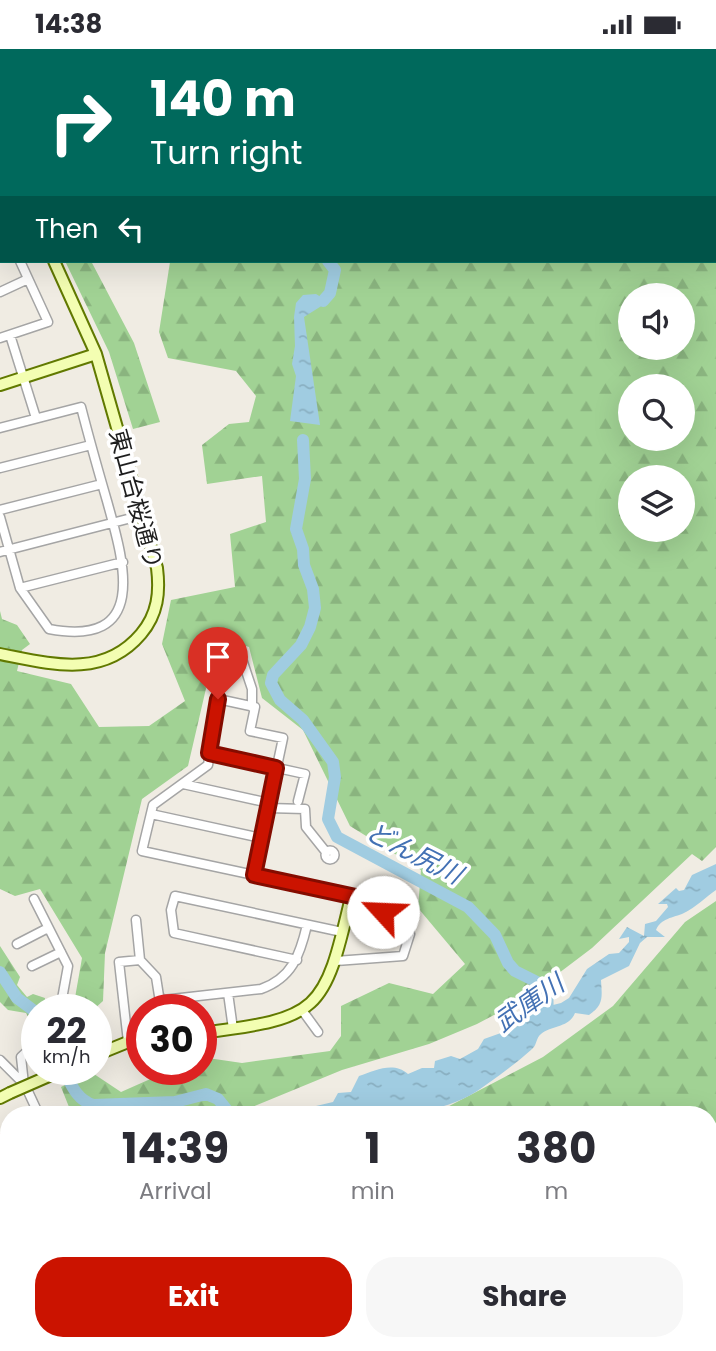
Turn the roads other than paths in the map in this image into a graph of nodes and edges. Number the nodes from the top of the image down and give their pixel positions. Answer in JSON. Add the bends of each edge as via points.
{"nodes":[{"id":1,"x":21,"y":263,"type":"edge"},
{"id":2,"x":55,"y":263,"type":"edge"},
{"id":3,"x":28,"y":279,"type":"junction"},
{"id":4,"x":0,"y":292,"type":"edge"},
{"id":5,"x":10,"y":335,"type":"junction"},
{"id":6,"x":0,"y":338,"type":"edge"},
{"id":7,"x":96,"y":353,"type":"junction"},
{"id":8,"x":24,"y":378,"type":"junction"},
{"id":9,"x":0,"y":385,"type":"edge"},
{"id":10,"x":36,"y":418,"type":"junction"},
{"id":11,"x":0,"y":428,"type":"edge"},
{"id":12,"x":91,"y":445,"type":"junction"},
{"id":13,"x":0,"y":468,"type":"edge"},
{"id":14,"x":102,"y":484,"type":"junction"},
{"id":15,"x":0,"y":510,"type":"edge"},
{"id":16,"x":143,"y":515,"type":"junction"},
{"id":17,"x":0,"y":517,"type":"edge"},
{"id":18,"x":113,"y":522,"type":"junction"},
{"id":19,"x":4,"y":552,"type":"edge"},
{"id":20,"x":123,"y":562,"type":"junction"},
{"id":21,"x":20,"y":588,"type":"junction"},
{"id":22,"x":0,"y":655,"type":"edge"},
{"id":23,"x":241,"y":656,"type":"dead end"},
{"id":24,"x":252,"y":707,"type":"junction"},
{"id":25,"x":209,"y":753,"type":"junction"},
{"id":26,"x":276,"y":768,"type":"junction"},
{"id":27,"x":183,"y":784,"type":"junction"},
{"id":28,"x":298,"y":801,"type":"dead end"},
{"id":29,"x":268,"y":805,"type":"junction"},
{"id":30,"x":151,"y":814,"type":"junction"},
{"id":31,"x":261,"y":838,"type":"junction"},
{"id":32,"x":326,"y":852,"type":"dead end"},
{"id":33,"x":254,"y":875,"type":"junction"},
{"id":34,"x":351,"y":897,"type":"junction"},
{"id":35,"x":34,"y":899,"type":"dead end"},
{"id":36,"x":135,"y":920,"type":"dead end"},
{"id":37,"x":307,"y":925,"type":"junction"},
{"id":38,"x":48,"y":928,"type":"junction"},
{"id":39,"x":342,"y":932,"type":"junction"},
{"id":40,"x":17,"y":944,"type":"dead end"},
{"id":41,"x":61,"y":951,"type":"junction"},
{"id":42,"x":140,"y":960,"type":"junction"},
{"id":43,"x":297,"y":960,"type":"junction"},
{"id":44,"x":336,"y":961,"type":"junction"},
{"id":45,"x":32,"y":966,"type":"dead end"},
{"id":46,"x":228,"y":992,"type":"junction"},
{"id":47,"x":63,"y":994,"type":"edge"},
{"id":48,"x":302,"y":1010,"type":"junction"},
{"id":49,"x":126,"y":1024,"type":"edge"},
{"id":50,"x":233,"y":1029,"type":"junction"},
{"id":51,"x":217,"y":1031,"type":"edge"},
{"id":52,"x":318,"y":1032,"type":"dead end"},
{"id":53,"x":0,"y":1060,"type":"edge"},
{"id":54,"x":21,"y":1081,"type":"edge"},
{"id":55,"x":25,"y":1085,"type":"edge"},
{"id":56,"x":29,"y":1085,"type":"edge"},
{"id":57,"x":5,"y":1096,"type":"edge"},
{"id":58,"x":35,"y":1106,"type":"edge"},
{"id":59,"x":0,"y":1142,"type":"edge"},
{"id":60,"x":0,"y":1199,"type":"edge"}],
"edges":[{"from":1,"to":3,"type":"street"},
{"from":2,"to":7,"type":"street","name":"東山台桜通り"},
{"from":3,"to":4,"type":"street"},
{"from":3,"to":5,"type":"street","via":[[48,322]]},
{"from":5,"to":6,"type":"street"},
{"from":5,"to":8,"type":"street"},
{"from":7,"to":8,"type":"street"},
{"from":7,"to":16,"type":"street","name":"東山台桜通り"},
{"from":8,"to":9,"type":"street"},
{"from":8,"to":10,"type":"street"},
{"from":10,"to":11,"type":"street"},
{"from":10,"to":12,"type":"street","via":[[81,407]]},
{"from":12,"to":13,"type":"street"},
{"from":12,"to":14,"type":"street"},
{"from":14,"to":15,"type":"street"},
{"from":14,"to":18,"type":"street"},
{"from":16,"to":18,"type":"street"},
{"from":16,"to":22,"type":"street","name":"東山台桜通り","via":[[159,589],[155,611],[130,646],[105,662],[86,665]]},
{"from":17,"to":19,"type":"street"},
{"from":18,"to":19,"type":"street"},
{"from":18,"to":20,"type":"street"},
{"from":19,"to":21,"type":"street"},
{"from":20,"to":21,"type":"street"},
{"from":20,"to":21,"type":"street","via":[[124,587],[117,612],[96,629],[81,633],[49,629]]},
{"from":23,"to":24,"type":"street","via":[[252,689]]},
{"from":24,"to":25,"type":"street","via":[[218,699]]},
{"from":24,"to":26,"type":"street","via":[[250,731],[283,738]]},
{"from":25,"to":26,"type":"street"},
{"from":25,"to":27,"type":"street","via":[[208,765]]},
{"from":26,"to":28,"type":"street","via":[[305,774]]},
{"from":26,"to":29,"type":"street"},
{"from":27,"to":29,"type":"street"},
{"from":27,"to":30,"type":"street","via":[[153,805]]},
{"from":29,"to":31,"type":"street"},
{"from":29,"to":32,"type":"street","via":[[305,809],[306,827]]},
{"from":30,"to":31,"type":"street"},
{"from":30,"to":33,"type":"street","via":[[142,851]]},
{"from":31,"to":33,"type":"street"},
{"from":33,"to":34,"type":"street"},
{"from":34,"to":39,"type":"street"},
{"from":34,"to":44,"type":"street","via":[[365,899],[410,934],[404,957]]},
{"from":35,"to":38,"type":"street"},
{"from":36,"to":42,"type":"street"},
{"from":37,"to":39,"type":"street"},
{"from":37,"to":43,"type":"street"},
{"from":37,"to":43,"type":"street","via":[[175,895],[171,910],[174,933]]},
{"from":38,"to":40,"type":"street"},
{"from":38,"to":41,"type":"street"},
{"from":39,"to":44,"type":"street"},
{"from":41,"to":45,"type":"street"},
{"from":41,"to":47,"type":"street","via":[[68,966]]},
{"from":42,"to":46,"type":"street","via":[[156,977],[163,1000]]},
{"from":42,"to":49,"type":"street","via":[[119,962]]},
{"from":43,"to":46,"type":"street","via":[[276,984]]},
{"from":44,"to":48,"type":"street","via":[[329,981]]},
{"from":46,"to":50,"type":"street"},
{"from":48,"to":50,"type":"street","via":[[281,1021]]},
{"from":48,"to":52,"type":"street"},
{"from":50,"to":51,"type":"street"},
{"from":53,"to":54,"type":"street"},
{"from":55,"to":58,"type":"street"},
{"from":56,"to":57,"type":"street","bridge":true},
{"from":59,"to":60,"type":"highway"}]}
